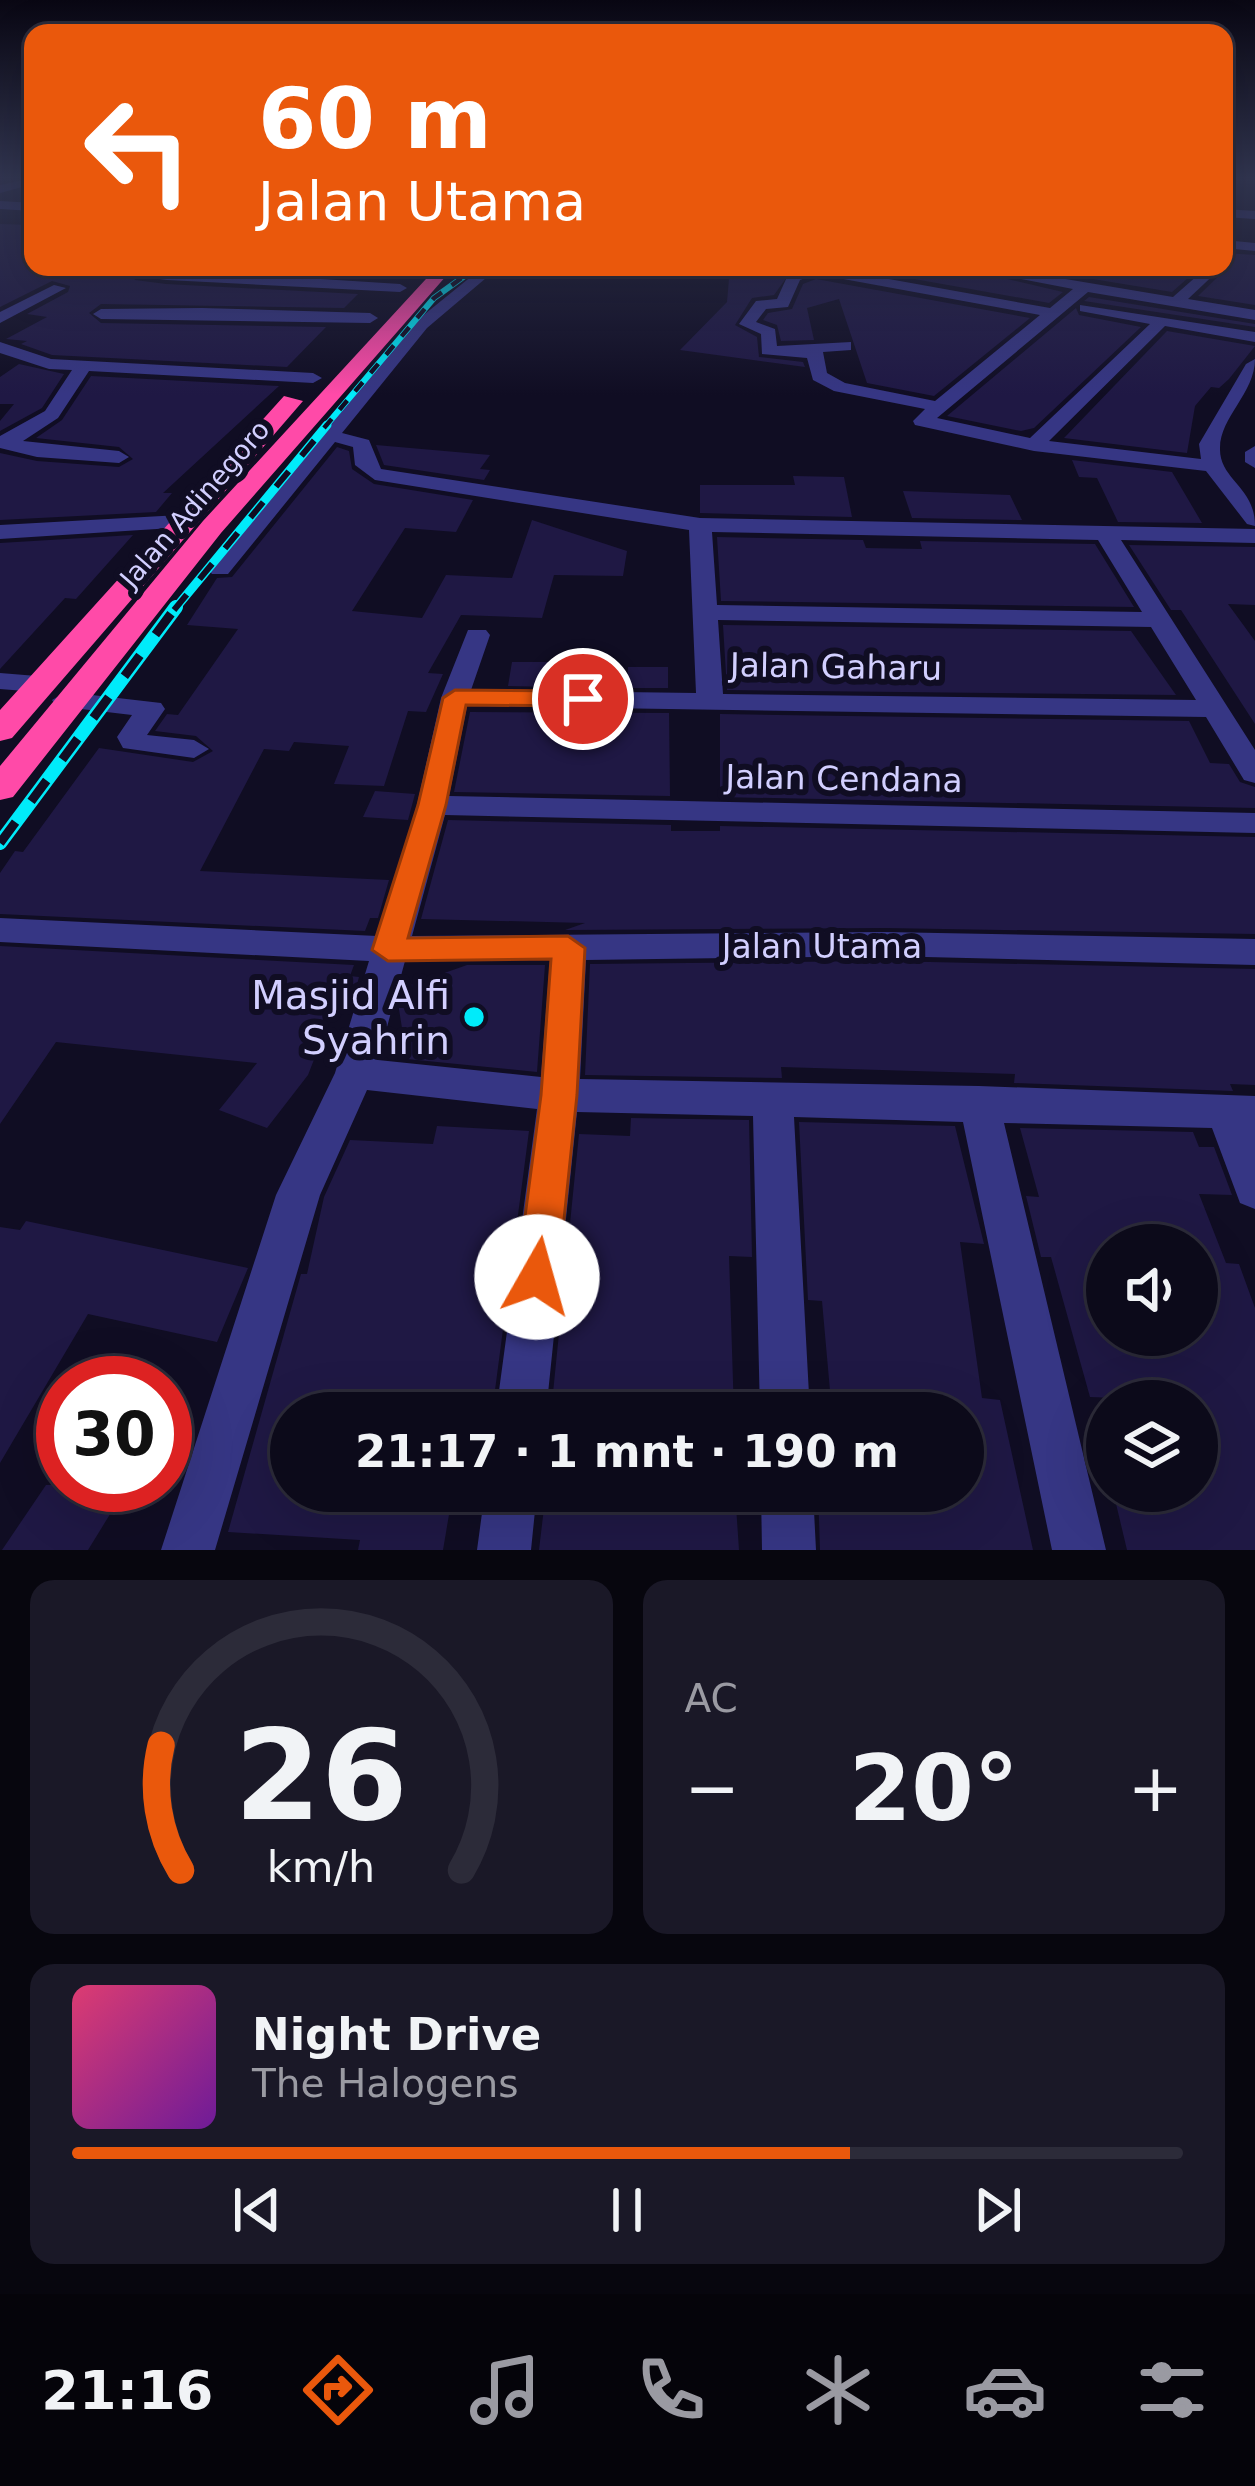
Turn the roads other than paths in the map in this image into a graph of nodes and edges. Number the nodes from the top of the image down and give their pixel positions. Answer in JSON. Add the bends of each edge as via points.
{"nodes":[{"id":1,"x":171,"y":276,"type":"edge"},
{"id":2,"x":212,"y":276,"type":"edge"},
{"id":3,"x":411,"y":276,"type":"edge"},
{"id":4,"x":438,"y":276,"type":"edge"},
{"id":5,"x":481,"y":276,"type":"edge"},
{"id":6,"x":796,"y":276,"type":"edge"},
{"id":7,"x":854,"y":276,"type":"edge"},
{"id":8,"x":1020,"y":276,"type":"edge"},
{"id":9,"x":1205,"y":276,"type":"edge"},
{"id":10,"x":208,"y":279,"type":"junction"},
{"id":11,"x":1084,"y":287,"type":"junction"},
{"id":12,"x":58,"y":288,"type":"dead end"},
{"id":13,"x":400,"y":288,"type":"junction"},
{"id":14,"x":946,"y":293,"type":"junction"},
{"id":15,"x":1176,"y":302,"type":"junction"},
{"id":16,"x":1055,"y":308,"type":"junction"},
{"id":17,"x":912,"y":313,"type":"dead end"},
{"id":18,"x":101,"y":314,"type":"dead end"},
{"id":19,"x":1255,"y":315,"type":"edge"},
{"id":20,"x":0,"y":317,"type":"edge"},
{"id":21,"x":370,"y":319,"type":"junction"},
{"id":22,"x":1162,"y":321,"type":"junction"},
{"id":23,"x":1255,"y":337,"type":"edge"},
{"id":24,"x":845,"y":346,"type":"dead end"},
{"id":25,"x":0,"y":347,"type":"edge"},
{"id":26,"x":812,"y":353,"type":"junction"},
{"id":27,"x":1255,"y":364,"type":"edge"},
{"id":28,"x":83,"y":366,"type":"junction"},
{"id":29,"x":313,"y":378,"type":"junction"},
{"id":30,"x":935,"y":406,"type":"junction"},
{"id":31,"x":317,"y":409,"type":"junction"},
{"id":32,"x":353,"y":411,"type":"junction"},
{"id":33,"x":333,"y":436,"type":"junction"},
{"id":34,"x":2,"y":442,"type":"edge"},
{"id":35,"x":1034,"y":445,"type":"junction"},
{"id":36,"x":1255,"y":452,"type":"edge"},
{"id":37,"x":118,"y":457,"type":"dead end"},
{"id":38,"x":1255,"y":462,"type":"edge"},
{"id":39,"x":1213,"y":466,"type":"junction"},
{"id":40,"x":1255,"y":519,"type":"edge"},
{"id":41,"x":180,"y":522,"type":"junction"},
{"id":42,"x":700,"y":525,"type":"junction"},
{"id":43,"x":0,"y":532,"type":"edge"},
{"id":44,"x":1105,"y":532,"type":"junction"},
{"id":45,"x":1255,"y":536,"type":"edge"},
{"id":46,"x":220,"y":569,"type":"dead end"},
{"id":47,"x":708,"y":612,"type":"junction"},
{"id":48,"x":1155,"y":620,"type":"junction"},
{"id":49,"x":477,"y":635,"type":"dead end"},
{"id":50,"x":0,"y":681,"type":"edge"},
{"id":51,"x":37,"y":684,"type":"junction"},
{"id":52,"x":455,"y":698,"type":"junction"},
{"id":53,"x":710,"y":699,"type":"junction"},
{"id":54,"x":66,"y":700,"type":"junction"},
{"id":55,"x":1216,"y":709,"type":"junction"},
{"id":56,"x":0,"y":731,"type":"edge"},
{"id":57,"x":194,"y":748,"type":"dead end"},
{"id":58,"x":1255,"y":774,"type":"edge"},
{"id":59,"x":0,"y":789,"type":"edge"},
{"id":60,"x":432,"y":805,"type":"junction"},
{"id":61,"x":1255,"y":823,"type":"edge"},
{"id":62,"x":0,"y":930,"type":"edge"},
{"id":63,"x":568,"y":948,"type":"junction"},
{"id":64,"x":388,"y":950,"type":"junction"},
{"id":65,"x":1255,"y":952,"type":"edge"},
{"id":66,"x":355,"y":1073,"type":"junction"},
{"id":67,"x":559,"y":1095,"type":"junction"},
{"id":68,"x":773,"y":1097,"type":"junction"},
{"id":69,"x":979,"y":1102,"type":"junction"},
{"id":70,"x":1241,"y":1112,"type":"edge"},
{"id":71,"x":1255,"y":1190,"type":"edge"},
{"id":72,"x":523,"y":1392,"type":"edge"},
{"id":73,"x":783,"y":1392,"type":"edge"},
{"id":74,"x":509,"y":1512,"type":"edge"},
{"id":75,"x":788,"y":1512,"type":"edge"},
{"id":76,"x":188,"y":1550,"type":"edge"},
{"id":77,"x":504,"y":1550,"type":"edge"},
{"id":78,"x":789,"y":1550,"type":"edge"},
{"id":79,"x":1079,"y":1550,"type":"edge"}],
"edges":[{"from":1,"to":10,"type":"street"},
{"from":2,"to":10,"type":"street"},
{"from":3,"to":13,"type":"highway","name":"Jalan Adinegoro"},
{"from":4,"to":31,"type":"highway","name":"Jalan Adinegoro"},
{"from":5,"to":32,"type":"street","via":[[421,325]]},
{"from":6,"to":26,"type":"street","via":[[783,304],[761,304],[747,324],[770,332],[768,350]]},
{"from":7,"to":14,"type":"street"},
{"from":8,"to":11,"type":"street"},
{"from":9,"to":15,"type":"street"},
{"from":10,"to":13,"type":"street"},
{"from":11,"to":15,"type":"street"},
{"from":11,"to":16,"type":"street"},
{"from":12,"to":20,"type":"street"},
{"from":13,"to":21,"type":"highway","name":"Jalan Adinegoro"},
{"from":14,"to":16,"type":"street"},
{"from":14,"to":17,"type":"street"},
{"from":15,"to":19,"type":"street"},
{"from":16,"to":22,"type":"street"},
{"from":16,"to":30,"type":"street"},
{"from":18,"to":21,"type":"street","via":[[188,309]]},
{"from":21,"to":29,"type":"highway","name":"Jalan Adinegoro"},
{"from":22,"to":23,"type":"street"},
{"from":22,"to":35,"type":"street"},
{"from":24,"to":26,"type":"street","via":[[819,345]]},
{"from":25,"to":28,"type":"street"},
{"from":26,"to":30,"type":"street","via":[[819,376],[837,386]]},
{"from":27,"to":39,"type":"street","via":[[1209,444]]},
{"from":28,"to":29,"type":"street"},
{"from":28,"to":34,"type":"street","via":[[67,402]]},
{"from":29,"to":41,"type":"highway","name":"Jalan Adinegoro"},
{"from":30,"to":35,"type":"street","via":[[922,421]]},
{"from":31,"to":32,"type":"street"},
{"from":31,"to":54,"type":"highway","name":"Jalan Adinegoro"},
{"from":32,"to":33,"type":"street"},
{"from":33,"to":42,"type":"street","via":[[362,444],[375,474]]},
{"from":33,"to":46,"type":"street"},
{"from":34,"to":37,"type":"street"},
{"from":35,"to":39,"type":"street"},
{"from":36,"to":38,"type":"street"},
{"from":39,"to":40,"type":"street"},
{"from":41,"to":43,"type":"street"},
{"from":41,"to":51,"type":"highway","name":"Jalan Adinegoro"},
{"from":42,"to":44,"type":"street"},
{"from":42,"to":47,"type":"street"},
{"from":44,"to":45,"type":"street"},
{"from":44,"to":48,"type":"street"},
{"from":47,"to":48,"type":"street"},
{"from":47,"to":53,"type":"street"},
{"from":48,"to":55,"type":"street"},
{"from":49,"to":52,"type":"street"},
{"from":50,"to":51,"type":"street"},
{"from":51,"to":56,"type":"highway","name":"Jalan Adinegoro"},
{"from":52,"to":53,"type":"street","name":"Jalan Gaharu"},
{"from":52,"to":60,"type":"street"},
{"from":53,"to":55,"type":"street","name":"Jalan Gaharu"},
{"from":54,"to":57,"type":"street","via":[[145,707],[152,711],[133,742]]},
{"from":54,"to":59,"type":"highway","name":"Jalan Adinegoro"},
{"from":55,"to":58,"type":"street"},
{"from":60,"to":61,"type":"street","name":"Jalan Cendana"},
{"from":60,"to":64,"type":"street"},
{"from":62,"to":64,"type":"street","name":"Jalan Utama"},
{"from":63,"to":64,"type":"street","name":"Jalan Utama"},
{"from":63,"to":65,"type":"street","name":"Jalan Utama"},
{"from":63,"to":67,"type":"street"},
{"from":64,"to":66,"type":"street"},
{"from":66,"to":67,"type":"street"},
{"from":66,"to":76,"type":"street","via":[[298,1195]]},
{"from":67,"to":68,"type":"street"},
{"from":67,"to":72,"type":"street"},
{"from":68,"to":69,"type":"street"},
{"from":68,"to":73,"type":"street"},
{"from":69,"to":70,"type":"street"},
{"from":69,"to":79,"type":"street"},
{"from":70,"to":71,"type":"street"},
{"from":74,"to":77,"type":"street"},
{"from":75,"to":78,"type":"street"}]}
